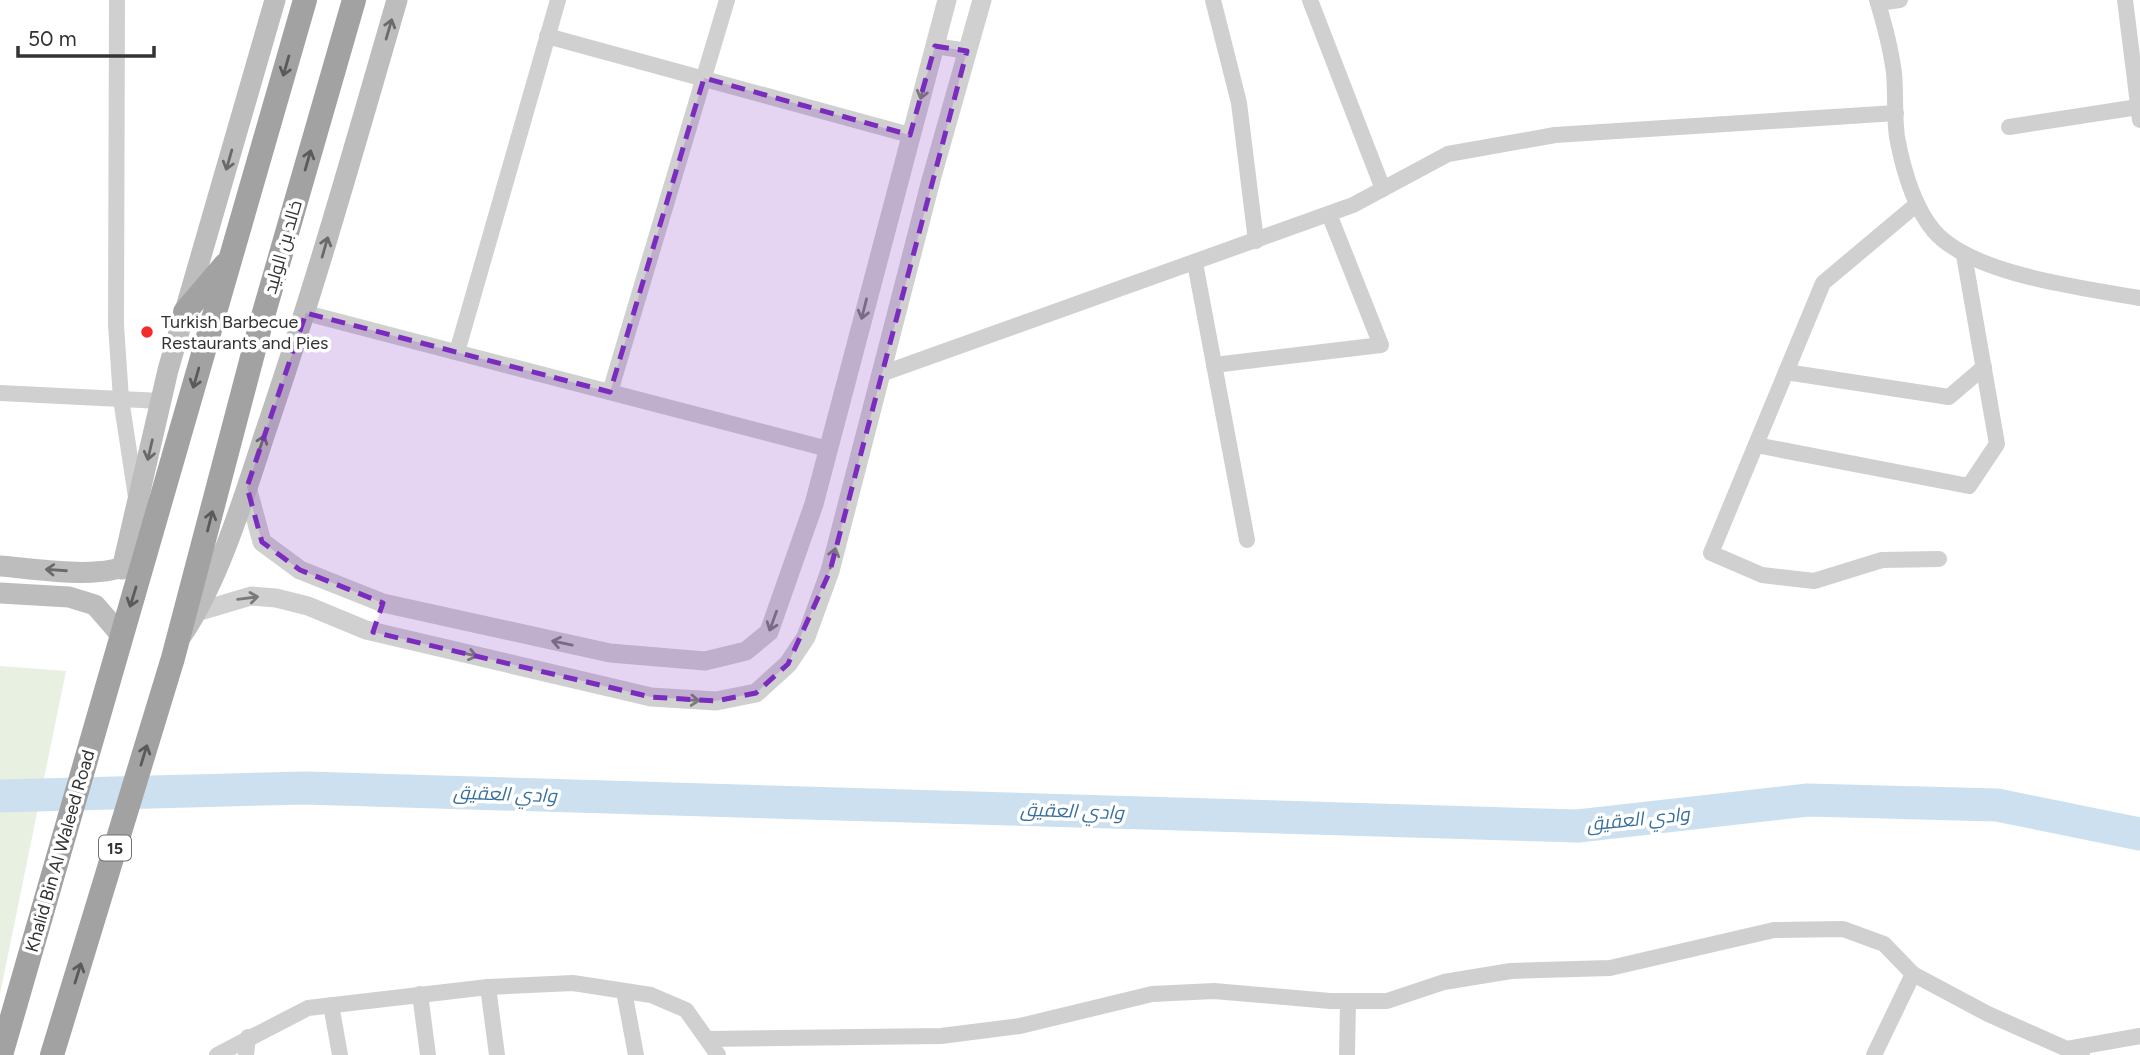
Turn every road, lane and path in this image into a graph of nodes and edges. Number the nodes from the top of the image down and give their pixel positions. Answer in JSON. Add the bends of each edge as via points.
{"nodes":[{"id":1,"x":117,"y":0,"type":"edge"},
{"id":2,"x":275,"y":0,"type":"edge"},
{"id":3,"x":304,"y":0,"type":"edge"},
{"id":4,"x":354,"y":0,"type":"edge"},
{"id":5,"x":397,"y":0,"type":"edge"},
{"id":6,"x":558,"y":0,"type":"edge"},
{"id":7,"x":727,"y":0,"type":"edge"},
{"id":8,"x":947,"y":0,"type":"edge"},
{"id":9,"x":982,"y":0,"type":"edge"},
{"id":10,"x":1213,"y":0,"type":"edge"},
{"id":11,"x":1310,"y":0,"type":"edge"},
{"id":12,"x":1900,"y":0,"type":"edge"},
{"id":13,"x":2125,"y":0,"type":"edge"},
{"id":14,"x":1878,"y":2,"type":"edge"},
{"id":15,"x":547,"y":36,"type":"junction"},
{"id":16,"x":935,"y":46,"type":"junction"},
{"id":17,"x":967,"y":51,"type":"junction"},
{"id":18,"x":704,"y":78,"type":"junction"},
{"id":19,"x":1896,"y":113,"type":"junction"},
{"id":20,"x":2139,"y":114,"type":"edge"},
{"id":21,"x":2009,"y":127,"type":"dead end"},
{"id":22,"x":910,"y":135,"type":"junction"},
{"id":23,"x":1383,"y":189,"type":"junction"},
{"id":24,"x":1917,"y":204,"type":"junction"},
{"id":25,"x":1329,"y":214,"type":"junction"},
{"id":26,"x":1256,"y":242,"type":"junction"},
{"id":27,"x":1964,"y":255,"type":"junction"},
{"id":28,"x":230,"y":259,"type":"junction"},
{"id":29,"x":1195,"y":263,"type":"junction"},
{"id":30,"x":2140,"y":298,"type":"edge"},
{"id":31,"x":185,"y":312,"type":"junction"},
{"id":32,"x":306,"y":313,"type":"junction"},
{"id":33,"x":457,"y":352,"type":"junction"},
{"id":34,"x":1214,"y":365,"type":"junction"},
{"id":35,"x":1984,"y":367,"type":"junction"},
{"id":36,"x":1786,"y":372,"type":"junction"},
{"id":37,"x":881,"y":374,"type":"junction"},
{"id":38,"x":610,"y":392,"type":"junction"},
{"id":39,"x":0,"y":393,"type":"edge"},
{"id":40,"x":121,"y":399,"type":"junction"},
{"id":41,"x":161,"y":401,"type":"junction"},
{"id":42,"x":1756,"y":445,"type":"junction"},
{"id":43,"x":828,"y":449,"type":"junction"},
{"id":44,"x":247,"y":487,"type":"junction"},
{"id":45,"x":137,"y":507,"type":"junction"},
{"id":46,"x":1247,"y":540,"type":"dead end"},
{"id":47,"x":145,"y":555,"type":"junction"},
{"id":48,"x":1939,"y":559,"type":"dead end"},
{"id":49,"x":0,"y":566,"type":"edge"},
{"id":50,"x":122,"y":569,"type":"junction"},
{"id":51,"x":0,"y":593,"type":"edge"},
{"id":52,"x":383,"y":603,"type":"junction"},
{"id":53,"x":190,"y":614,"type":"junction"},
{"id":54,"x":373,"y":632,"type":"junction"},
{"id":55,"x":120,"y":641,"type":"junction"},
{"id":56,"x":1913,"y":974,"type":"junction"},
{"id":57,"x":488,"y":987,"type":"junction"},
{"id":58,"x":624,"y":991,"type":"junction"},
{"id":59,"x":420,"y":994,"type":"junction"},
{"id":60,"x":1348,"y":1001,"type":"junction"},
{"id":61,"x":331,"y":1005,"type":"junction"},
{"id":62,"x":2140,"y":1036,"type":"edge"},
{"id":63,"x":248,"y":1037,"type":"junction"},
{"id":64,"x":707,"y":1039,"type":"junction"},
{"id":65,"x":55,"y":1047,"type":"edge"},
{"id":66,"x":2075,"y":1052,"type":"edge"},
{"id":67,"x":1,"y":1055,"type":"edge"},
{"id":68,"x":217,"y":1055,"type":"edge"},
{"id":69,"x":246,"y":1055,"type":"edge"},
{"id":70,"x":340,"y":1055,"type":"edge"},
{"id":71,"x":428,"y":1055,"type":"edge"},
{"id":72,"x":497,"y":1055,"type":"edge"},
{"id":73,"x":636,"y":1055,"type":"edge"},
{"id":74,"x":718,"y":1055,"type":"edge"},
{"id":75,"x":1347,"y":1055,"type":"edge"},
{"id":76,"x":1874,"y":1055,"type":"edge"}],
"edges":[{"from":1,"to":40,"type":"street","via":[[116,325]]},
{"from":2,"to":31,"type":"main road","one_way":true},
{"from":3,"to":28,"type":"highway","one_way":true},
{"from":53,"to":4,"type":"highway","name":"خالد بن الوليد","number":"15","one_way":true,"via":[[261,323]]},
{"from":32,"to":5,"type":"main road","one_way":true},
{"from":6,"to":15,"type":"street"},
{"from":7,"to":18,"type":"street"},
{"from":8,"to":16,"type":"street"},
{"from":9,"to":17,"type":"street"},
{"from":10,"to":26,"type":"street","via":[[1239,103]]},
{"from":11,"to":23,"type":"street"},
{"from":12,"to":14,"type":"street"},
{"from":13,"to":20,"type":"street"},
{"from":14,"to":19,"type":"street","via":[[1894,73]]},
{"from":15,"to":18,"type":"street"},
{"from":15,"to":33,"type":"street"},
{"from":16,"to":17,"type":"street"},
{"from":16,"to":22,"type":"street","one_way":true},
{"from":17,"to":37,"type":"street"},
{"from":18,"to":22,"type":"street"},
{"from":18,"to":38,"type":"street"},
{"from":19,"to":23,"type":"street","via":[[1555,135],[1448,154]]},
{"from":19,"to":24,"type":"street","via":[[1897,136]]},
{"from":20,"to":21,"type":"street"},
{"from":22,"to":43,"type":"street","one_way":true},
{"from":23,"to":25,"type":"street"},
{"from":24,"to":27,"type":"street","via":[[1935,232]]},
{"from":24,"to":36,"type":"street","via":[[1823,283]]},
{"from":25,"to":26,"type":"street"},
{"from":25,"to":34,"type":"street","via":[[1381,345]]},
{"from":26,"to":29,"type":"street"},
{"from":27,"to":30,"type":"street","via":[[2047,282]]},
{"from":27,"to":35,"type":"street"},
{"from":28,"to":31,"type":"highway"},
{"from":28,"to":47,"type":"highway","one_way":true},
{"from":29,"to":34,"type":"street"},
{"from":29,"to":37,"type":"street"},
{"from":31,"to":41,"type":"main road"},
{"from":32,"to":33,"type":"street"},
{"from":44,"to":32,"type":"main road","one_way":true},
{"from":33,"to":38,"type":"street"},
{"from":34,"to":46,"type":"street"},
{"from":35,"to":36,"type":"street","via":[[1949,397]]},
{"from":35,"to":42,"type":"street","via":[[1997,444],[1969,486]]},
{"from":36,"to":42,"type":"street"},
{"from":54,"to":37,"type":"street","one_way":true,"via":[[651,697],[716,701],[756,694],[789,664],[806,637],[830,571]]},
{"from":38,"to":43,"type":"street"},
{"from":39,"to":40,"type":"street"},
{"from":40,"to":41,"type":"street"},
{"from":40,"to":45,"type":"street"},
{"from":41,"to":45,"type":"main road","one_way":true},
{"from":42,"to":48,"type":"street","via":[[1711,553],[1762,575],[1814,581],[1882,560]]},
{"from":43,"to":52,"type":"street","one_way":true,"via":[[814,504],[769,632],[746,651],[705,661],[610,653]]},
{"from":44,"to":52,"type":"street","via":[[262,542],[300,570]]},
{"from":44,"to":53,"type":"main road"},
{"from":45,"to":50,"type":"main road"},
{"from":47,"to":50,"type":"main road"},
{"from":47,"to":55,"type":"highway","one_way":true},
{"from":50,"to":49,"type":"main road","one_way":true,"via":[[93,572]]},
{"from":51,"to":55,"type":"main road","via":[[69,597],[95,605]]},
{"from":52,"to":54,"type":"street"},
{"from":53,"to":54,"type":"street","one_way":true,"via":[[251,596],[276,597]]},
{"from":65,"to":53,"type":"highway","name":"خالد بن الوليد","number":"15","one_way":true,"via":[[175,650]]},
{"from":55,"to":67,"type":"highway","name":"Khalid Bin Al Waleed Road"},
{"from":56,"to":60,"type":"street","via":[[1884,944],[1843,929],[1774,930],[1610,968],[1511,971],[1444,982],[1387,1001]]},
{"from":56,"to":66,"type":"street","via":[[1988,1014]]},
{"from":56,"to":76,"type":"street"},
{"from":57,"to":58,"type":"street","via":[[573,984]]},
{"from":57,"to":59,"type":"street"},
{"from":57,"to":72,"type":"street"},
{"from":58,"to":64,"type":"street","via":[[651,995],[686,1010]]},
{"from":58,"to":73,"type":"street"},
{"from":59,"to":61,"type":"street"},
{"from":59,"to":71,"type":"street"},
{"from":60,"to":64,"type":"street","via":[[1214,991],[1152,994],[1020,1026],[941,1036]]},
{"from":60,"to":75,"type":"street"},
{"from":61,"to":63,"type":"street","via":[[308,1008]]},
{"from":61,"to":70,"type":"street"},
{"from":62,"to":66,"type":"street"},
{"from":63,"to":68,"type":"street"},
{"from":63,"to":69,"type":"street"},
{"from":64,"to":74,"type":"street"}]}
